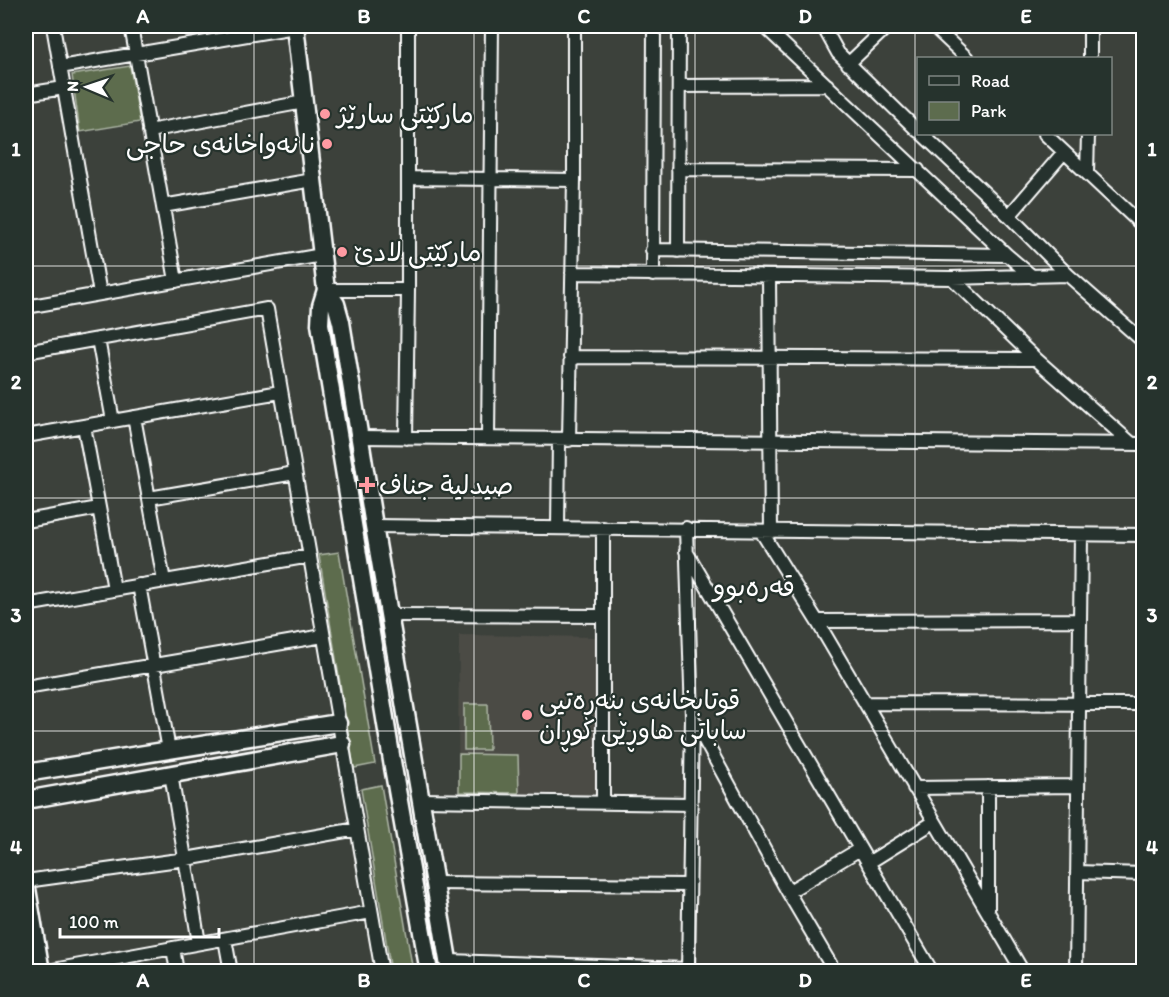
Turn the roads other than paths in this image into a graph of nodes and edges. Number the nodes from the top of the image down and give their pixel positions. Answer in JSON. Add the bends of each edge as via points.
{"nodes":[{"id":1,"x":53,"y":26,"type":"edge"},
{"id":2,"x":131,"y":26,"type":"edge"},
{"id":3,"x":295,"y":26,"type":"edge"},
{"id":4,"x":408,"y":26,"type":"edge"},
{"id":5,"x":492,"y":26,"type":"edge"},
{"id":6,"x":574,"y":26,"type":"edge"},
{"id":7,"x":654,"y":26,"type":"edge"},
{"id":8,"x":679,"y":26,"type":"edge"},
{"id":9,"x":764,"y":26,"type":"edge"},
{"id":10,"x":823,"y":26,"type":"edge"},
{"id":11,"x":888,"y":26,"type":"edge"},
{"id":12,"x":933,"y":26,"type":"edge"},
{"id":13,"x":1090,"y":26,"type":"edge"},
{"id":14,"x":136,"y":54,"type":"junction"},
{"id":15,"x":966,"y":57,"type":"edge"},
{"id":16,"x":1090,"y":57,"type":"edge"},
{"id":17,"x":848,"y":64,"type":"junction"},
{"id":18,"x":60,"y":67,"type":"junction"},
{"id":19,"x":826,"y":85,"type":"junction"},
{"id":20,"x":679,"y":86,"type":"junction"},
{"id":21,"x":63,"y":88,"type":"junction"},
{"id":22,"x":26,"y":94,"type":"edge"},
{"id":23,"x":304,"y":102,"type":"junction"},
{"id":24,"x":917,"y":129,"type":"edge"},
{"id":25,"x":150,"y":130,"type":"junction"},
{"id":26,"x":923,"y":135,"type":"edge"},
{"id":27,"x":1046,"y":135,"type":"edge"},
{"id":28,"x":1088,"y":135,"type":"edge"},
{"id":29,"x":1065,"y":152,"type":"junction"},
{"id":30,"x":678,"y":169,"type":"junction"},
{"id":31,"x":918,"y":170,"type":"junction"},
{"id":32,"x":1087,"y":173,"type":"junction"},
{"id":33,"x":408,"y":178,"type":"junction"},
{"id":34,"x":491,"y":179,"type":"junction"},
{"id":35,"x":314,"y":180,"type":"junction"},
{"id":36,"x":574,"y":180,"type":"junction"},
{"id":37,"x":163,"y":206,"type":"junction"},
{"id":38,"x":1009,"y":216,"type":"junction"},
{"id":39,"x":1143,"y":227,"type":"edge"},
{"id":40,"x":652,"y":250,"type":"junction"},
{"id":41,"x":678,"y":251,"type":"junction"},
{"id":42,"x":322,"y":255,"type":"junction"},
{"id":43,"x":1007,"y":255,"type":"junction"},
{"id":44,"x":572,"y":273,"type":"junction"},
{"id":45,"x":653,"y":275,"type":"junction"},
{"id":46,"x":1068,"y":275,"type":"junction"},
{"id":47,"x":769,"y":276,"type":"junction"},
{"id":48,"x":1033,"y":277,"type":"junction"},
{"id":49,"x":952,"y":278,"type":"junction"},
{"id":50,"x":176,"y":280,"type":"junction"},
{"id":51,"x":327,"y":290,"type":"junction"},
{"id":52,"x":408,"y":290,"type":"junction"},
{"id":53,"x":100,"y":294,"type":"junction"},
{"id":54,"x":26,"y":307,"type":"edge"},
{"id":55,"x":98,"y":339,"type":"junction"},
{"id":56,"x":1143,"y":342,"type":"edge"},
{"id":57,"x":26,"y":352,"type":"edge"},
{"id":58,"x":570,"y":357,"type":"junction"},
{"id":59,"x":770,"y":358,"type":"junction"},
{"id":60,"x":1036,"y":359,"type":"junction"},
{"id":61,"x":280,"y":392,"type":"junction"},
{"id":62,"x":134,"y":417,"type":"junction"},
{"id":63,"x":113,"y":421,"type":"junction"},
{"id":64,"x":84,"y":426,"type":"junction"},
{"id":65,"x":26,"y":436,"type":"edge"},
{"id":66,"x":359,"y":437,"type":"junction"},
{"id":67,"x":406,"y":438,"type":"junction"},
{"id":68,"x":488,"y":438,"type":"junction"},
{"id":69,"x":564,"y":440,"type":"junction"},
{"id":70,"x":770,"y":440,"type":"junction"},
{"id":71,"x":1138,"y":444,"type":"edge"},
{"id":72,"x":295,"y":472,"type":"junction"},
{"id":73,"x":149,"y":498,"type":"junction"},
{"id":74,"x":99,"y":508,"type":"junction"},
{"id":75,"x":26,"y":521,"type":"edge"},
{"id":76,"x":374,"y":526,"type":"junction"},
{"id":77,"x":558,"y":528,"type":"junction"},
{"id":78,"x":603,"y":528,"type":"junction"},
{"id":79,"x":686,"y":528,"type":"junction"},
{"id":80,"x":766,"y":532,"type":"junction"},
{"id":81,"x":1081,"y":535,"type":"junction"},
{"id":82,"x":1143,"y":535,"type":"edge"},
{"id":83,"x":686,"y":551,"type":"junction"},
{"id":84,"x":310,"y":556,"type":"junction"},
{"id":85,"x":164,"y":581,"type":"junction"},
{"id":86,"x":140,"y":585,"type":"junction"},
{"id":87,"x":114,"y":589,"type":"junction"},
{"id":88,"x":26,"y":605,"type":"edge"},
{"id":89,"x":389,"y":615,"type":"junction"},
{"id":90,"x":602,"y":616,"type":"junction"},
{"id":91,"x":817,"y":621,"type":"junction"},
{"id":92,"x":1080,"y":621,"type":"junction"},
{"id":93,"x":323,"y":636,"type":"junction"},
{"id":94,"x":154,"y":665,"type":"junction"},
{"id":95,"x":26,"y":687,"type":"edge"},
{"id":96,"x":866,"y":703,"type":"junction"},
{"id":97,"x":1077,"y":703,"type":"junction"},
{"id":98,"x":1143,"y":704,"type":"edge"},
{"id":99,"x":692,"y":717,"type":"junction"},
{"id":100,"x":338,"y":723,"type":"junction"},
{"id":101,"x":342,"y":744,"type":"junction"},
{"id":102,"x":169,"y":750,"type":"junction"},
{"id":103,"x":414,"y":762,"type":"junction"},
{"id":104,"x":393,"y":767,"type":"junction"},
{"id":105,"x":26,"y":773,"type":"edge"},
{"id":106,"x":171,"y":774,"type":"junction"},
{"id":107,"x":1077,"y":786,"type":"junction"},
{"id":108,"x":914,"y":788,"type":"junction"},
{"id":109,"x":988,"y":788,"type":"junction"},
{"id":110,"x":26,"y":800,"type":"edge"},
{"id":111,"x":421,"y":800,"type":"junction"},
{"id":112,"x":603,"y":802,"type":"junction"},
{"id":113,"x":691,"y":804,"type":"junction"},
{"id":114,"x":934,"y":822,"type":"junction"},
{"id":115,"x":357,"y":829,"type":"junction"},
{"id":116,"x":860,"y":849,"type":"junction"},
{"id":117,"x":186,"y":859,"type":"junction"},
{"id":118,"x":868,"y":863,"type":"junction"},
{"id":119,"x":1077,"y":872,"type":"junction"},
{"id":120,"x":1143,"y":874,"type":"edge"},
{"id":121,"x":26,"y":882,"type":"edge"},
{"id":122,"x":435,"y":883,"type":"junction"},
{"id":123,"x":689,"y":885,"type":"junction"},
{"id":124,"x":788,"y":892,"type":"junction"},
{"id":125,"x":988,"y":910,"type":"junction"},
{"id":126,"x":371,"y":912,"type":"junction"},
{"id":127,"x":225,"y":939,"type":"junction"},
{"id":128,"x":199,"y":943,"type":"junction"},
{"id":129,"x":173,"y":948,"type":"junction"},
{"id":130,"x":449,"y":966,"type":"edge"},
{"id":131,"x":688,"y":970,"type":"edge"},
{"id":132,"x":41,"y":972,"type":"edge"},
{"id":133,"x":177,"y":972,"type":"edge"},
{"id":134,"x":231,"y":972,"type":"edge"},
{"id":135,"x":382,"y":972,"type":"edge"},
{"id":136,"x":429,"y":972,"type":"edge"},
{"id":137,"x":834,"y":972,"type":"edge"},
{"id":138,"x":932,"y":972,"type":"edge"},
{"id":139,"x":1023,"y":972,"type":"edge"},
{"id":140,"x":1076,"y":972,"type":"edge"}],
"edges":[{"from":1,"to":18,"type":"street"},
{"from":2,"to":14,"type":"street"},
{"from":3,"to":14,"type":"street"},
{"from":3,"to":23,"type":"street"},
{"from":4,"to":33,"type":"street"},
{"from":5,"to":34,"type":"street"},
{"from":6,"to":36,"type":"street"},
{"from":7,"to":40,"type":"street"},
{"from":8,"to":20,"type":"street"},
{"from":9,"to":19,"type":"street"},
{"from":10,"to":17,"type":"street"},
{"from":11,"to":17,"type":"street"},
{"from":12,"to":15,"type":"street"},
{"from":13,"to":16,"type":"street"},
{"from":14,"to":18,"type":"street"},
{"from":14,"to":25,"type":"street"},
{"from":17,"to":24,"type":"street"},
{"from":18,"to":21,"type":"street"},
{"from":19,"to":20,"type":"street"},
{"from":19,"to":31,"type":"street"},
{"from":20,"to":30,"type":"street"},
{"from":21,"to":22,"type":"street"},
{"from":21,"to":53,"type":"street"},
{"from":23,"to":25,"type":"street"},
{"from":23,"to":35,"type":"street"},
{"from":25,"to":37,"type":"street"},
{"from":26,"to":38,"type":"street"},
{"from":27,"to":29,"type":"street"},
{"from":28,"to":32,"type":"street"},
{"from":29,"to":32,"type":"street"},
{"from":29,"to":38,"type":"street"},
{"from":30,"to":31,"type":"street"},
{"from":30,"to":41,"type":"street"},
{"from":31,"to":43,"type":"street"},
{"from":32,"to":39,"type":"street"},
{"from":33,"to":34,"type":"street"},
{"from":33,"to":52,"type":"street"},
{"from":34,"to":36,"type":"street"},
{"from":34,"to":68,"type":"street"},
{"from":35,"to":37,"type":"street"},
{"from":35,"to":42,"type":"street"},
{"from":36,"to":44,"type":"street"},
{"from":37,"to":50,"type":"street"},
{"from":38,"to":46,"type":"street"},
{"from":40,"to":41,"type":"street"},
{"from":40,"to":45,"type":"street"},
{"from":41,"to":43,"type":"street"},
{"from":42,"to":50,"type":"street"},
{"from":42,"to":51,"type":"street"},
{"from":43,"to":48,"type":"street"},
{"from":44,"to":45,"type":"street"},
{"from":44,"to":58,"type":"street"},
{"from":45,"to":47,"type":"street"},
{"from":46,"to":48,"type":"street"},
{"from":46,"to":56,"type":"street"},
{"from":47,"to":49,"type":"street"},
{"from":47,"to":59,"type":"street"},
{"from":48,"to":49,"type":"street"},
{"from":49,"to":60,"type":"street"},
{"from":50,"to":53,"type":"street"},
{"from":51,"to":52,"type":"street"},
{"from":51,"to":66,"type":"street","via":[[342,322]]},
{"from":51,"to":104,"type":"street","via":[[320,324]]},
{"from":52,"to":67,"type":"street"},
{"from":53,"to":54,"type":"street"},
{"from":55,"to":57,"type":"street"},
{"from":55,"to":61,"type":"street","via":[[267,309]]},
{"from":55,"to":63,"type":"street"},
{"from":58,"to":59,"type":"street"},
{"from":58,"to":69,"type":"street"},
{"from":59,"to":60,"type":"street"},
{"from":59,"to":70,"type":"street"},
{"from":60,"to":71,"type":"street"},
{"from":61,"to":62,"type":"street"},
{"from":61,"to":72,"type":"street"},
{"from":62,"to":63,"type":"street"},
{"from":62,"to":73,"type":"street"},
{"from":63,"to":64,"type":"street"},
{"from":64,"to":65,"type":"street"},
{"from":64,"to":74,"type":"street"},
{"from":66,"to":67,"type":"street"},
{"from":66,"to":76,"type":"street"},
{"from":67,"to":68,"type":"street"},
{"from":68,"to":69,"type":"street"},
{"from":69,"to":70,"type":"street"},
{"from":69,"to":77,"type":"street"},
{"from":70,"to":71,"type":"street"},
{"from":70,"to":80,"type":"street"},
{"from":72,"to":73,"type":"street"},
{"from":72,"to":84,"type":"street"},
{"from":73,"to":85,"type":"street"},
{"from":74,"to":75,"type":"street"},
{"from":74,"to":87,"type":"street"},
{"from":76,"to":77,"type":"street"},
{"from":76,"to":89,"type":"street"},
{"from":77,"to":78,"type":"street"},
{"from":78,"to":79,"type":"street"},
{"from":78,"to":90,"type":"street"},
{"from":79,"to":80,"type":"street"},
{"from":79,"to":83,"type":"street"},
{"from":80,"to":81,"type":"street"},
{"from":80,"to":91,"type":"street"},
{"from":81,"to":82,"type":"street"},
{"from":81,"to":92,"type":"street"},
{"from":83,"to":99,"type":"street"},
{"from":83,"to":116,"type":"street"},
{"from":84,"to":85,"type":"street"},
{"from":84,"to":93,"type":"street"},
{"from":85,"to":86,"type":"street"},
{"from":86,"to":87,"type":"street"},
{"from":86,"to":94,"type":"street"},
{"from":87,"to":88,"type":"street"},
{"from":89,"to":90,"type":"street"},
{"from":89,"to":103,"type":"street"},
{"from":90,"to":112,"type":"street"},
{"from":91,"to":92,"type":"street"},
{"from":91,"to":96,"type":"street"},
{"from":92,"to":97,"type":"street"},
{"from":93,"to":94,"type":"street"},
{"from":93,"to":100,"type":"street"},
{"from":94,"to":95,"type":"street"},
{"from":94,"to":102,"type":"street"},
{"from":96,"to":97,"type":"street"},
{"from":96,"to":108,"type":"street"},
{"from":97,"to":98,"type":"street"},
{"from":97,"to":107,"type":"street"},
{"from":99,"to":113,"type":"street"},
{"from":99,"to":124,"type":"street"},
{"from":100,"to":101,"type":"street"},
{"from":100,"to":102,"type":"street"},
{"from":101,"to":106,"type":"street"},
{"from":101,"to":115,"type":"street"},
{"from":102,"to":105,"type":"street"},
{"from":103,"to":104,"type":"street"},
{"from":103,"to":111,"type":"street"},
{"from":104,"to":136,"type":"street"},
{"from":106,"to":110,"type":"street"},
{"from":106,"to":117,"type":"street"},
{"from":107,"to":109,"type":"street"},
{"from":107,"to":119,"type":"street"},
{"from":108,"to":109,"type":"street"},
{"from":108,"to":114,"type":"street"},
{"from":109,"to":125,"type":"street"},
{"from":111,"to":112,"type":"street"},
{"from":111,"to":122,"type":"street"},
{"from":112,"to":113,"type":"street"},
{"from":113,"to":123,"type":"street"},
{"from":114,"to":118,"type":"street"},
{"from":114,"to":125,"type":"street"},
{"from":115,"to":117,"type":"street"},
{"from":115,"to":126,"type":"street"},
{"from":116,"to":118,"type":"street"},
{"from":116,"to":124,"type":"street"},
{"from":117,"to":121,"type":"street"},
{"from":117,"to":128,"type":"street"},
{"from":118,"to":138,"type":"street"},
{"from":119,"to":120,"type":"street"},
{"from":119,"to":140,"type":"street"},
{"from":121,"to":132,"type":"street"},
{"from":122,"to":123,"type":"street"},
{"from":122,"to":130,"type":"street"},
{"from":123,"to":131,"type":"street"},
{"from":124,"to":137,"type":"street"},
{"from":125,"to":139,"type":"street"},
{"from":126,"to":127,"type":"street"},
{"from":126,"to":135,"type":"street"},
{"from":127,"to":128,"type":"street"},
{"from":127,"to":134,"type":"street"},
{"from":128,"to":129,"type":"street"},
{"from":129,"to":132,"type":"street"},
{"from":129,"to":133,"type":"street"},
{"from":130,"to":131,"type":"street"}]}
